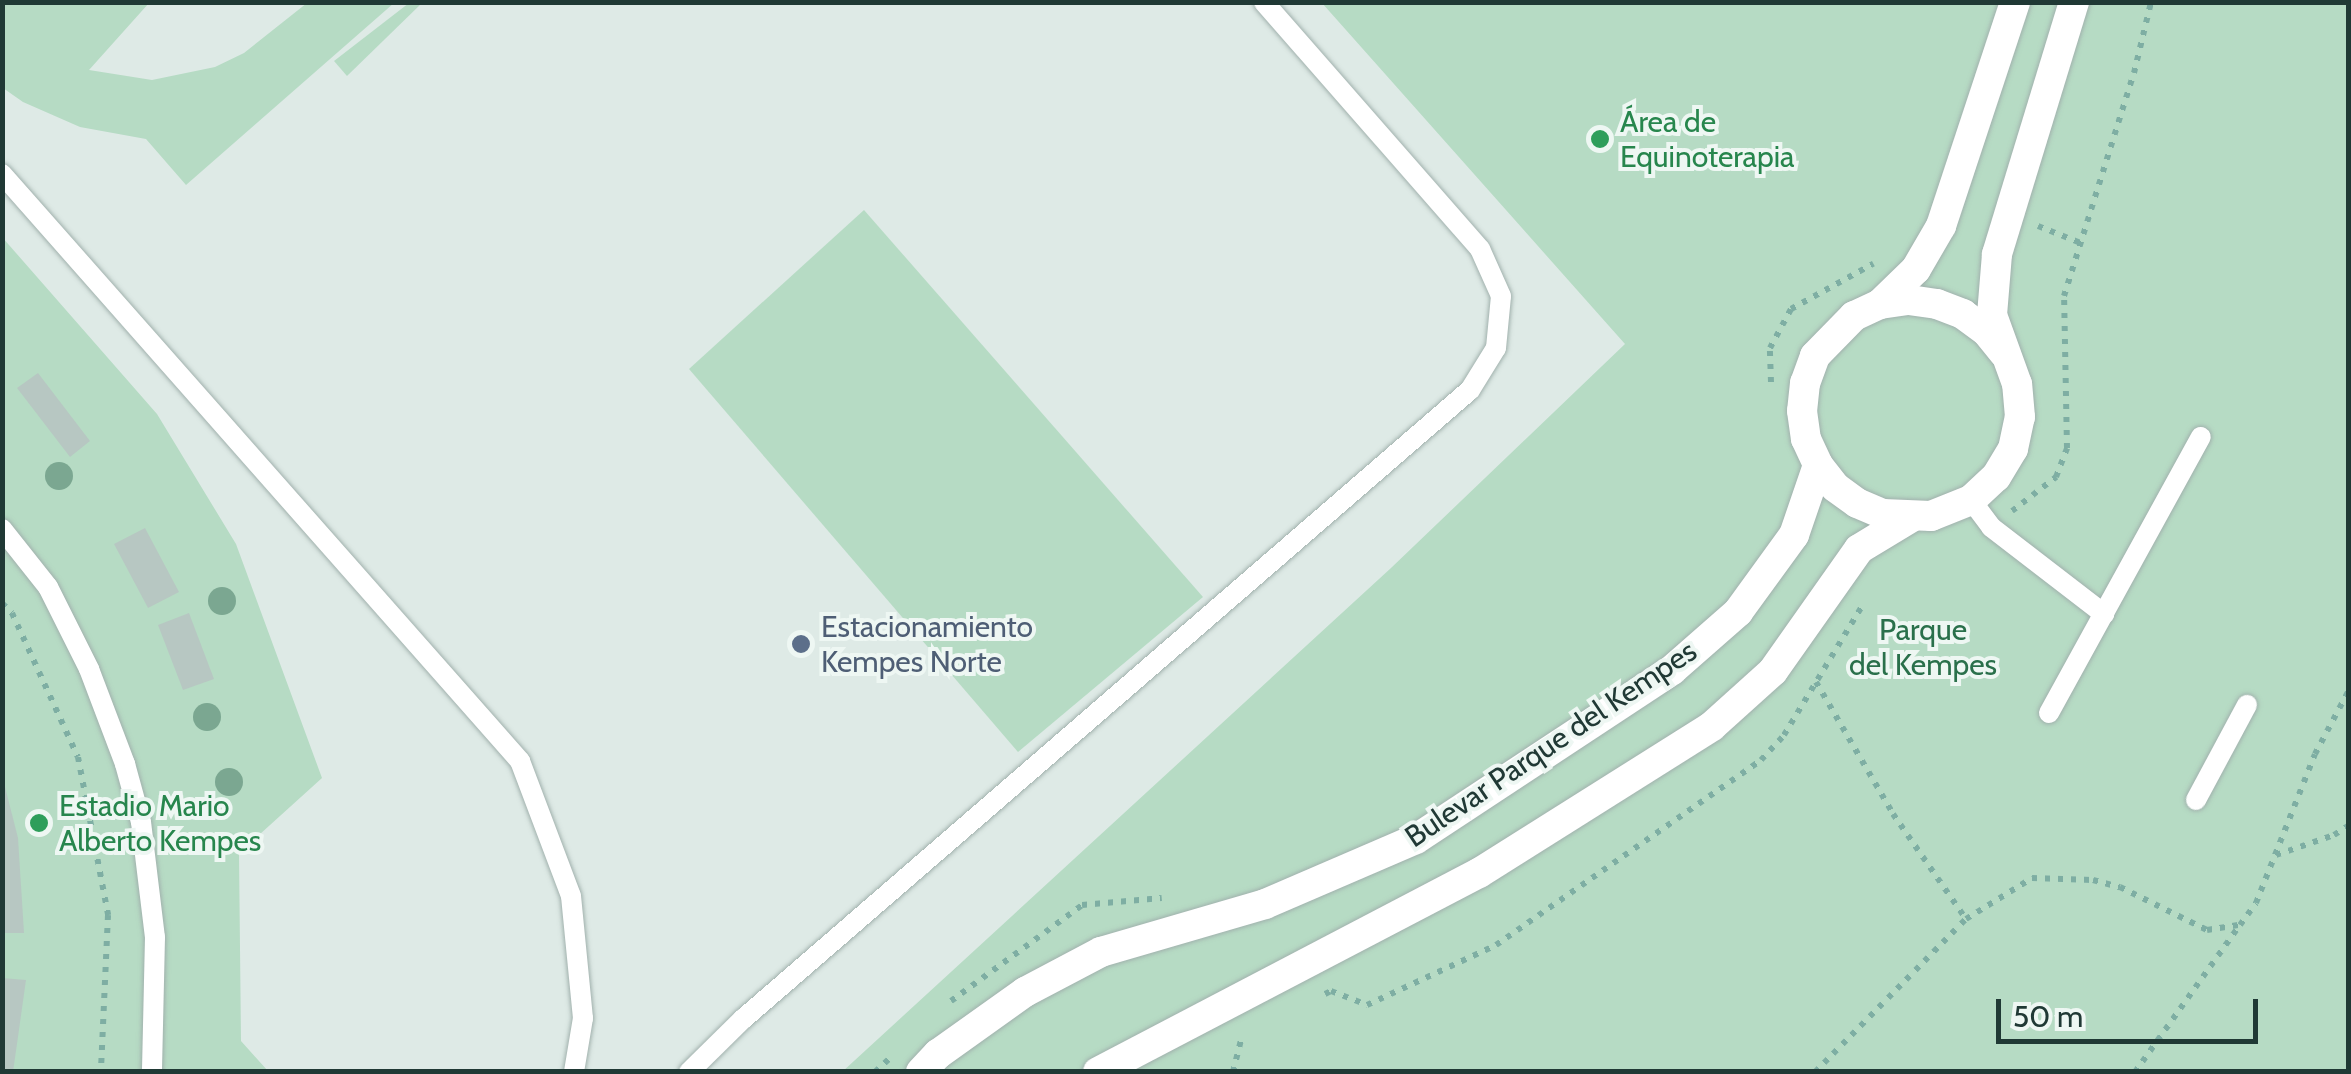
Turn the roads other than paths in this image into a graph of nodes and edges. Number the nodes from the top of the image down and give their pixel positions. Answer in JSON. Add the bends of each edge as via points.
{"nodes":[{"id":1,"x":1264,"y":2,"type":"edge"},
{"id":2,"x":2014,"y":2,"type":"edge"},
{"id":3,"x":2074,"y":2,"type":"edge"},
{"id":4,"x":2,"y":174,"type":"edge"},
{"id":5,"x":1880,"y":304,"type":"junction"},
{"id":6,"x":2004,"y":353,"type":"junction"},
{"id":7,"x":2201,"y":438,"type":"dead end"},
{"id":8,"x":1818,"y":465,"type":"junction"},
{"id":9,"x":1971,"y":500,"type":"junction"},
{"id":10,"x":1910,"y":518,"type":"junction"},
{"id":11,"x":2,"y":529,"type":"edge"},
{"id":12,"x":2104,"y":614,"type":"junction"},
{"id":13,"x":2247,"y":705,"type":"dead end"},
{"id":14,"x":2049,"y":713,"type":"dead end"},
{"id":15,"x":2196,"y":800,"type":"dead end"},
{"id":16,"x":152,"y":1072,"type":"edge"},
{"id":17,"x":574,"y":1072,"type":"edge"},
{"id":18,"x":689,"y":1072,"type":"edge"},
{"id":19,"x":921,"y":1072,"type":"edge"},
{"id":20,"x":1098,"y":1072,"type":"edge"}],
"edges":[{"from":1,"to":18,"type":"lane","via":[[1480,250],[1501,296],[1496,348],[1470,390]]},
{"from":2,"to":5,"type":"street","via":[[1941,226],[1916,269]]},
{"from":3,"to":6,"type":"street","name":"Bulevar Parque del Kempes","via":[[1997,254],[1992,315]]},
{"from":4,"to":17,"type":"lane","via":[[520,761],[571,896],[583,1018]]},
{"from":5,"to":6,"type":"street","name":"Bulevar Parque del Kempes","via":[[1908,300],[1964,314]]},
{"from":5,"to":8,"type":"street","via":[[1854,316],[1815,356],[1802,411]]},
{"from":6,"to":9,"type":"street","name":"Bulevar Parque del Kempes","via":[[2017,384],[2016,433],[1996,478]]},
{"from":7,"to":12,"type":"lane"},
{"from":8,"to":10,"type":"street","via":[[1857,503]]},
{"from":8,"to":19,"type":"street","name":"Bulevar Parque del Kempes","via":[[1794,535],[1738,612],[1672,670],[1416,838],[1266,904],[1101,952],[1025,992]]},
{"from":9,"to":10,"type":"street","name":"Bulevar Parque del Kempes"},
{"from":9,"to":12,"type":"lane","via":[[1990,527]]},
{"from":10,"to":20,"type":"street","name":"Bulevar Parque del Kempes","via":[[1859,549],[1774,672],[1712,726],[1479,873]]},
{"from":11,"to":16,"type":"lane","via":[[55,600],[126,764],[155,937]]},
{"from":12,"to":14,"type":"lane"},
{"from":13,"to":15,"type":"lane"}]}
